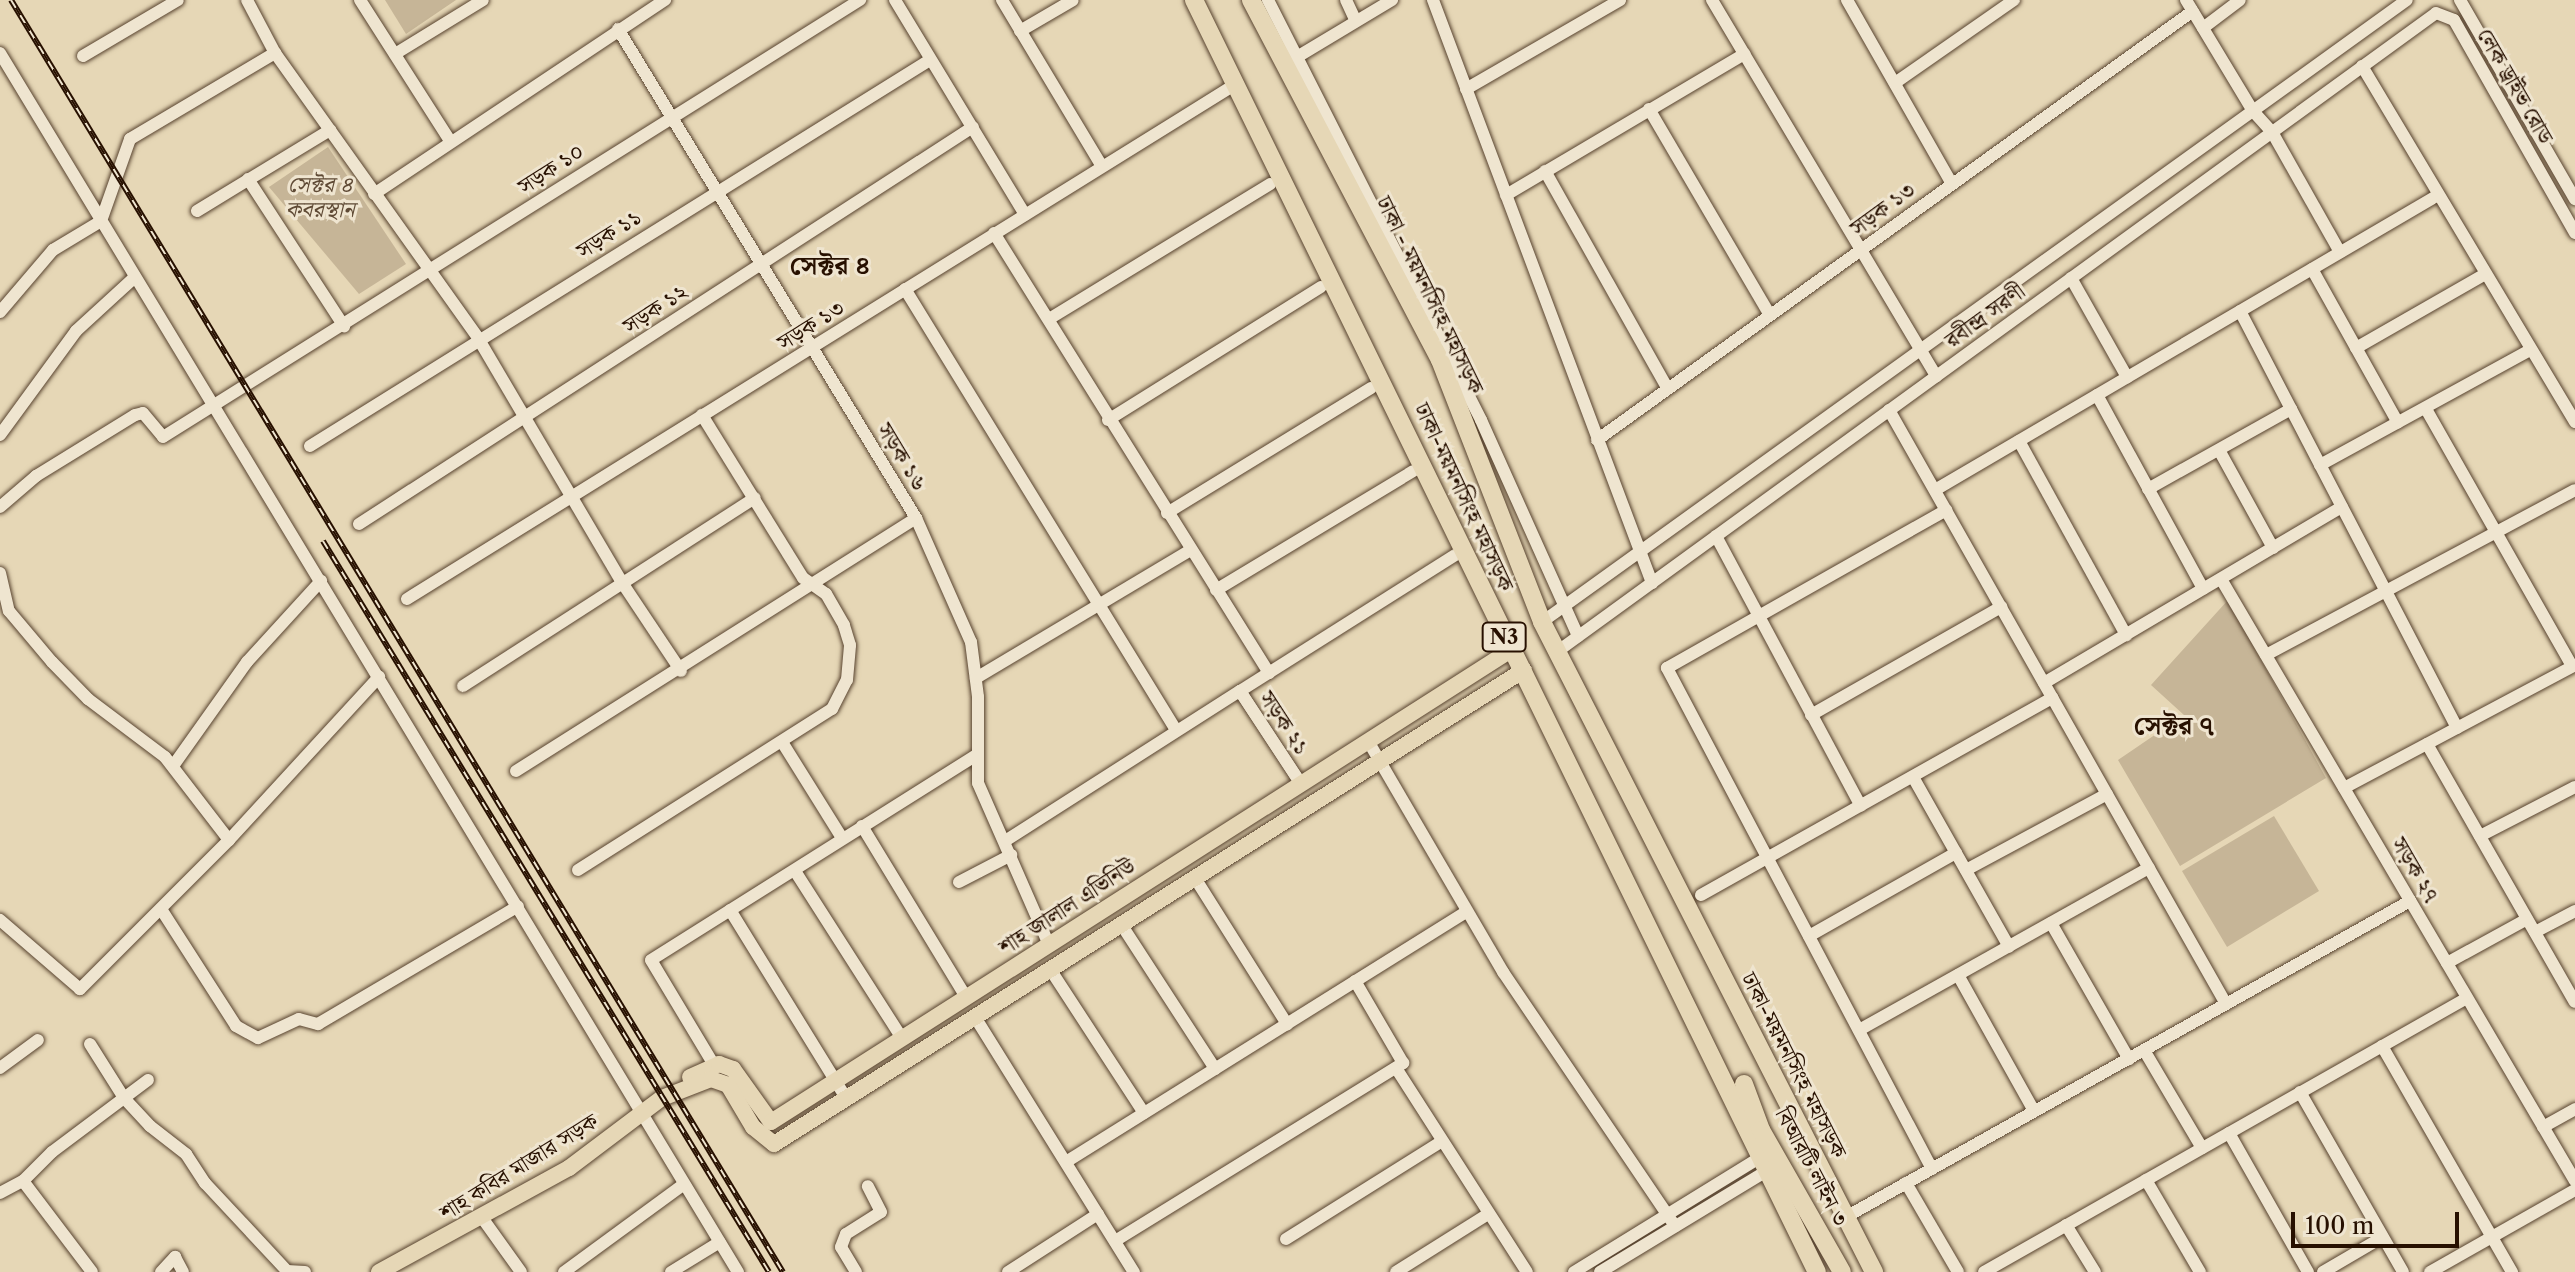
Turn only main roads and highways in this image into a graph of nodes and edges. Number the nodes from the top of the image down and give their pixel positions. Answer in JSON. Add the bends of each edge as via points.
{"nodes":[{"id":1,"x":1194,"y":0,"type":"edge"},
{"id":2,"x":1251,"y":0,"type":"edge"},
{"id":3,"x":1542,"y":622,"type":"joint"},
{"id":4,"x":1511,"y":650,"type":"junction"},
{"id":5,"x":1524,"y":670,"type":"junction"},
{"id":6,"x":1735,"y":1084,"type":"junction"},
{"id":7,"x":670,"y":1096,"type":"junction"},
{"id":8,"x":379,"y":1272,"type":"edge"},
{"id":9,"x":1817,"y":1272,"type":"edge"},
{"id":10,"x":1842,"y":1272,"type":"edge"},
{"id":11,"x":1874,"y":1272,"type":"edge"}],
"edges":[{"from":1,"to":4,"type":"highway","name":"ঢাকা-ময়মনসিংহ মহাসড়ক","number":"N3"},
{"from":2,"to":3,"type":"highway","name":"ঢাকা - ময়মনসিংহ মহাসড়ক","number":"N3","via":[[1440,360]]},
{"from":3,"to":11,"type":"highway","name":"ঢাকা-ময়মনসিংহ মহাসড়ক","number":"N3"},
{"from":4,"to":5,"type":"highway","name":"ঢাকা-ময়মনসিংহ মহাসড়ক","number":"N3"},
{"from":4,"to":7,"type":"main road","name":"শাহ জালাল এভিনিউ","via":[[771,1122],[736,1071],[714,1065],[673,1086]]},
{"from":5,"to":6,"type":"highway","name":"ঢাকা-ময়মনসিংহ মহাসড়ক","number":"N3"},
{"from":5,"to":7,"type":"main road","name":"শাহ জালাল এভিনিউ","via":[[774,1144],[753,1127],[723,1080],[711,1079]]},
{"from":6,"to":9,"type":"highway","name":"ঢাকা-ময়মনসিংহ মহাসড়ক","number":"N3","via":[[1764,1164]]},
{"from":6,"to":10,"type":"highway","name":"বিআরটি লাইন ৩"},
{"from":7,"to":8,"type":"main road","name":"শাহ কবির মাজার সড়ক","via":[[569,1168]]}]}
